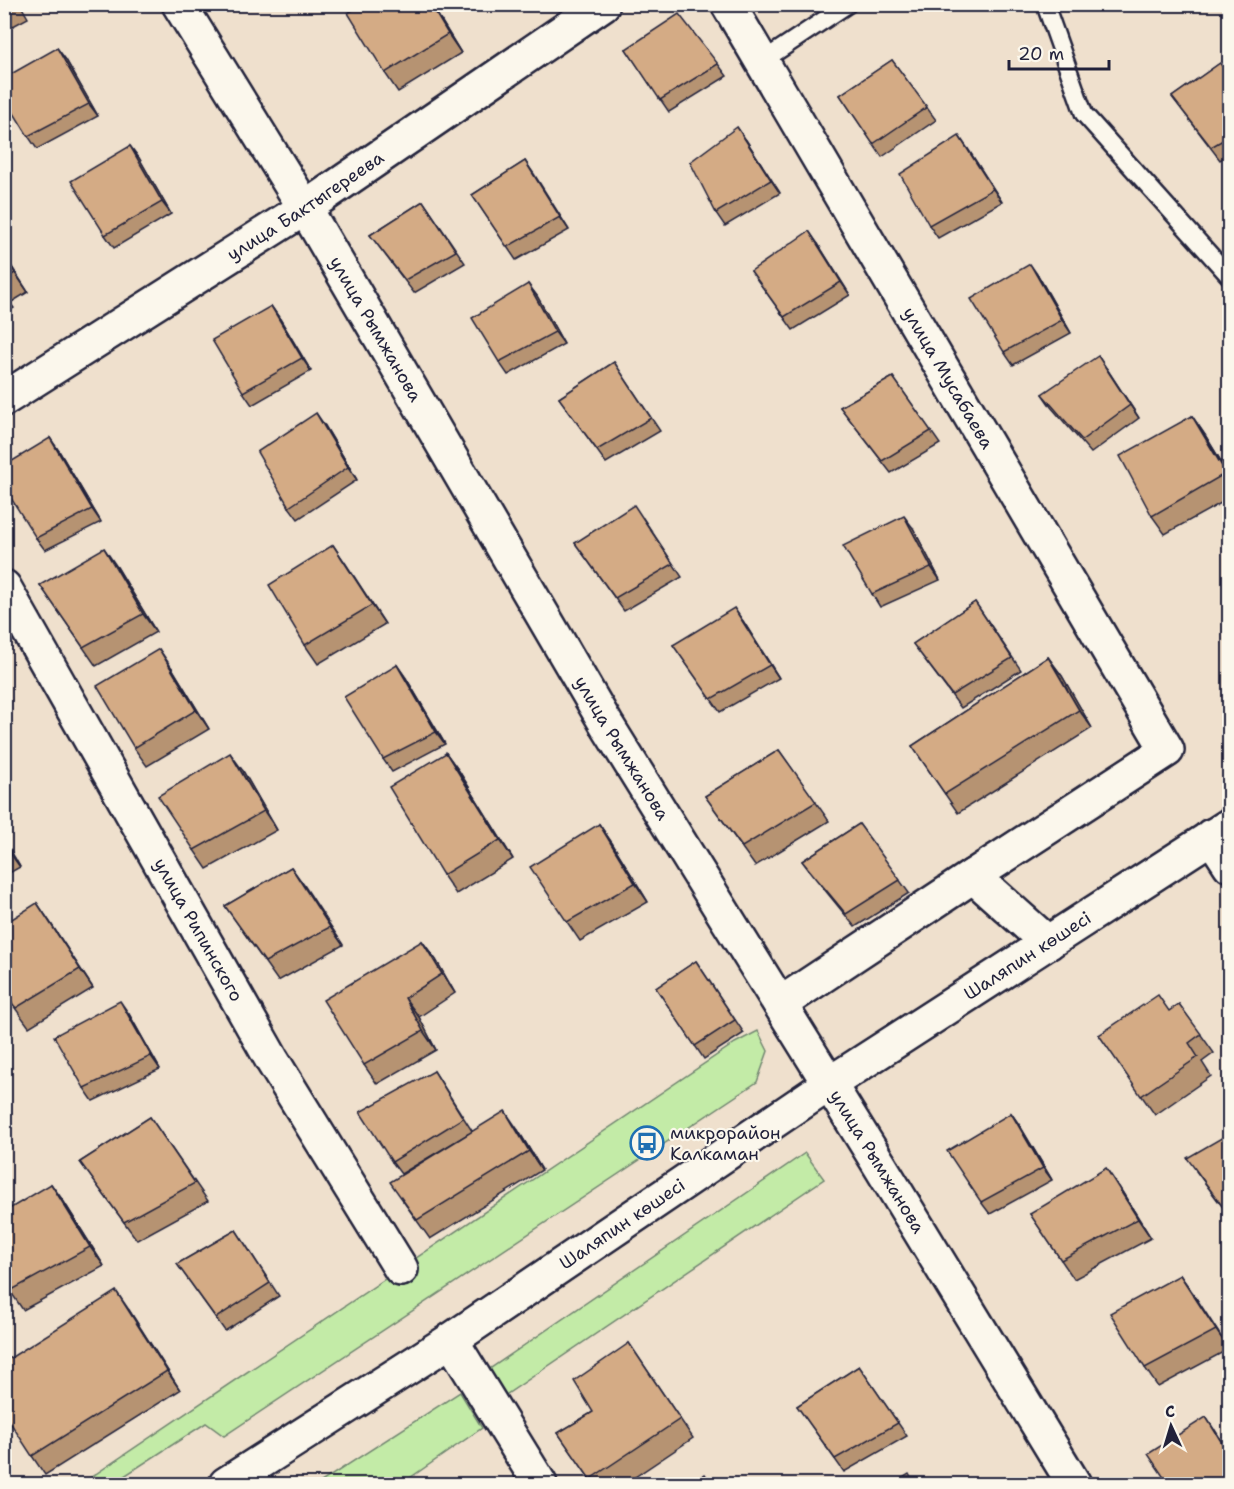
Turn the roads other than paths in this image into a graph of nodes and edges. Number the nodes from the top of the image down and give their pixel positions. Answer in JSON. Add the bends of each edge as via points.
{"nodes":[{"id":1,"x":179,"y":4,"type":"edge"},
{"id":2,"x":603,"y":4,"type":"edge"},
{"id":3,"x":728,"y":4,"type":"edge"},
{"id":4,"x":848,"y":4,"type":"edge"},
{"id":5,"x":1045,"y":4,"type":"edge"},
{"id":6,"x":761,"y":62,"type":"junction"},
{"id":7,"x":305,"y":208,"type":"junction"},
{"id":8,"x":1230,"y":277,"type":"edge"},
{"id":9,"x":4,"y":399,"type":"edge"},
{"id":10,"x":4,"y":587,"type":"edge"},
{"id":11,"x":1220,"y":831,"type":"edge"},
{"id":12,"x":1230,"y":865,"type":"edge"},
{"id":13,"x":973,"y":876,"type":"junction"},
{"id":14,"x":1048,"y":943,"type":"junction"},
{"id":15,"x":780,"y":1004,"type":"junction"},
{"id":16,"x":829,"y":1084,"type":"junction"},
{"id":17,"x":401,"y":1269,"type":"dead end"},
{"id":18,"x":451,"y":1340,"type":"junction"},
{"id":19,"x":226,"y":1485,"type":"edge"},
{"id":20,"x":540,"y":1485,"type":"edge"},
{"id":21,"x":1074,"y":1485,"type":"edge"}],
"edges":[{"from":1,"to":7,"type":"street","name":"улица Рымжанова"},
{"from":2,"to":7,"type":"street","name":"улица Бактыгереева"},
{"from":3,"to":6,"type":"street","name":"улица Мусабаева"},
{"from":4,"to":6,"type":"lane"},
{"from":5,"to":8,"type":"lane","via":[[1084,114]]},
{"from":6,"to":13,"type":"street","name":"улица Мусабаева","via":[[1167,750]]},
{"from":7,"to":9,"type":"street","name":"улица Бактыгереева"},
{"from":7,"to":15,"type":"street","name":"улица Рымжанова","via":[[608,727]]},
{"from":10,"to":17,"type":"street","name":"улица Рипинского","via":[[272,1060]]},
{"from":11,"to":12,"type":"street"},
{"from":11,"to":14,"type":"street","name":"Шаляпин көшесі"},
{"from":13,"to":14,"type":"street"},
{"from":13,"to":15,"type":"street"},
{"from":14,"to":16,"type":"street","name":"Шаляпин көшесі"},
{"from":15,"to":16,"type":"street","name":"улица Рымжанова"},
{"from":16,"to":18,"type":"street","name":"Шаляпин көшесі"},
{"from":16,"to":21,"type":"street","name":"улица Рымжанова"},
{"from":18,"to":19,"type":"street","name":"Шаляпин көшесі"},
{"from":18,"to":20,"type":"street"}]}
